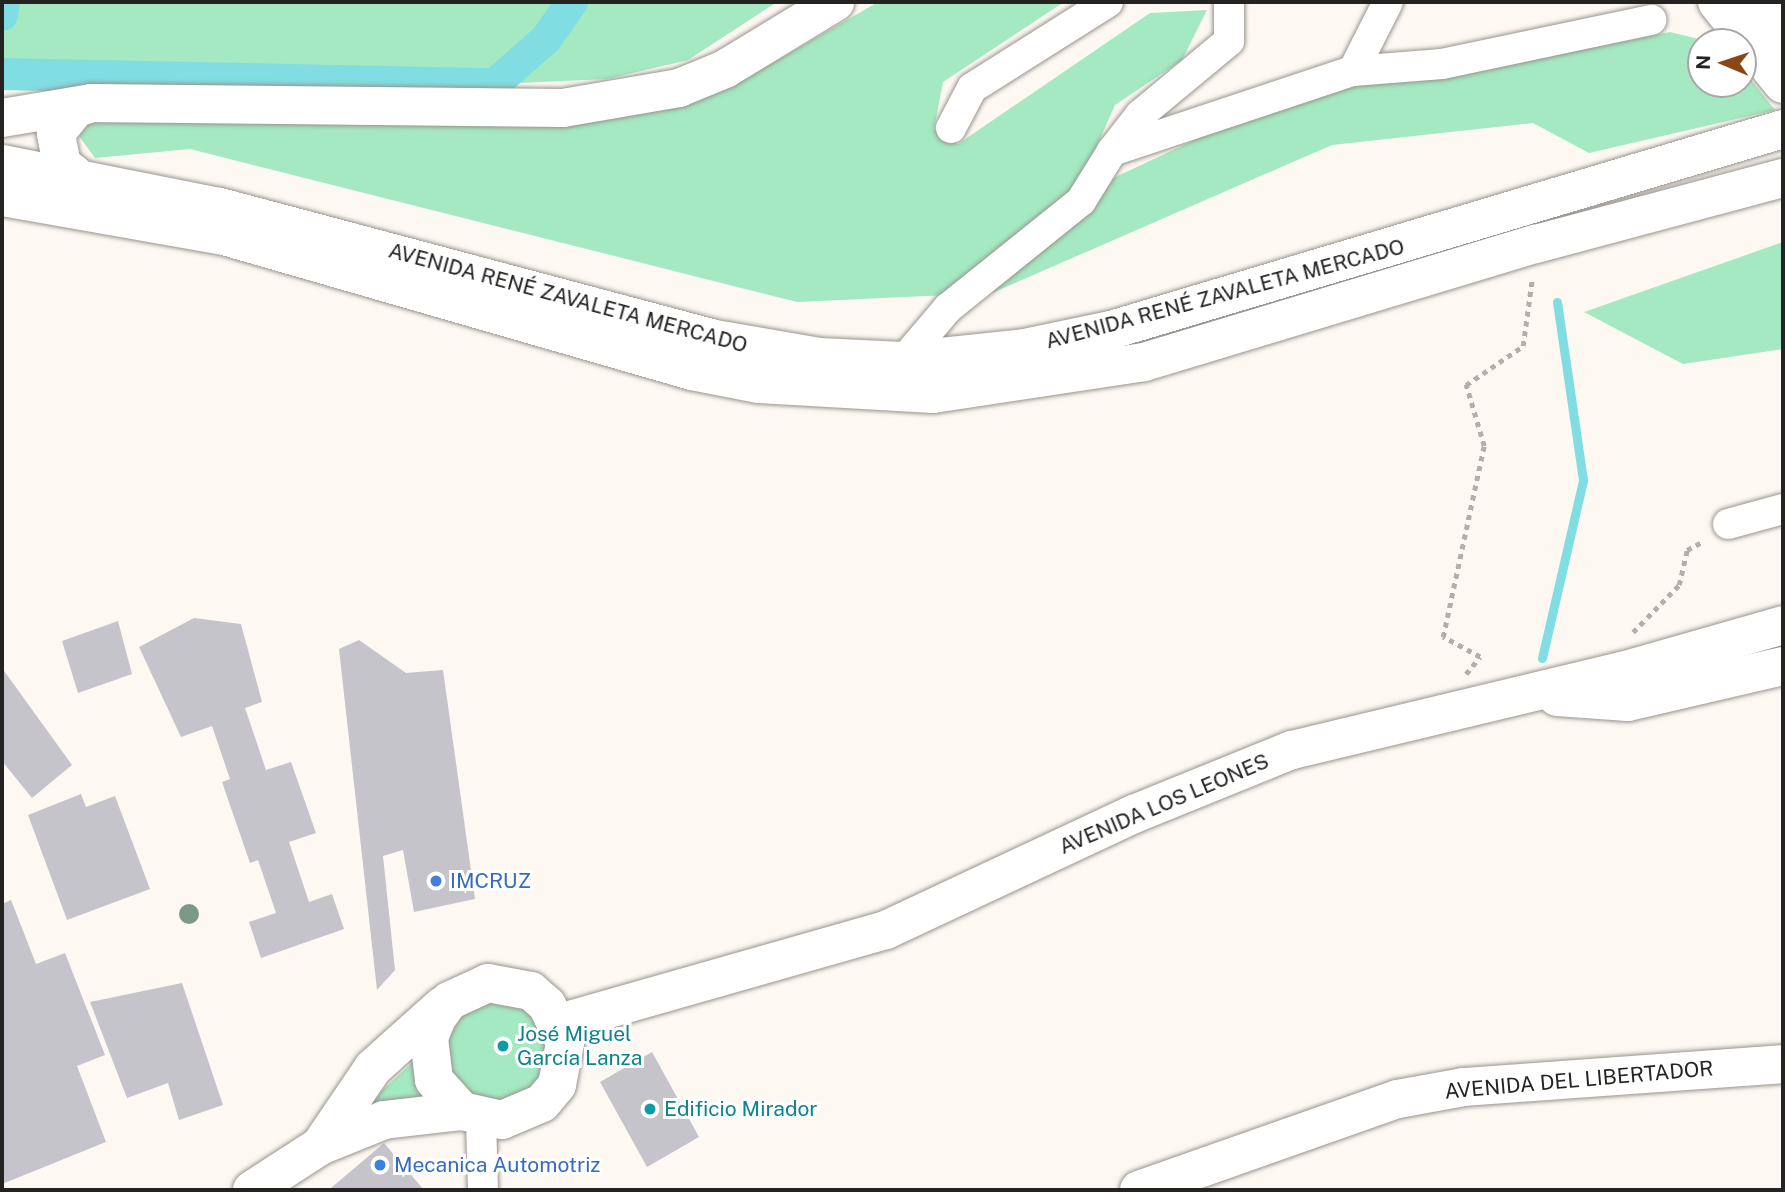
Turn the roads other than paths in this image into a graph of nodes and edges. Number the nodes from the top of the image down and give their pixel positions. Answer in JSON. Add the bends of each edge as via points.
{"nodes":[{"id":1,"x":835,"y":2,"type":"edge"},
{"id":2,"x":1108,"y":2,"type":"edge"},
{"id":3,"x":1229,"y":2,"type":"edge"},
{"id":4,"x":1388,"y":2,"type":"edge"},
{"id":5,"x":1717,"y":2,"type":"edge"},
{"id":6,"x":1755,"y":2,"type":"edge"},
{"id":7,"x":1651,"y":20,"type":"dead end"},
{"id":8,"x":1783,"y":37,"type":"edge"},
{"id":9,"x":1353,"y":71,"type":"junction"},
{"id":10,"x":1783,"y":84,"type":"edge"},
{"id":11,"x":92,"y":103,"type":"junction"},
{"id":12,"x":2,"y":118,"type":"edge"},
{"id":13,"x":951,"y":128,"type":"dead end"},
{"id":14,"x":1783,"y":129,"type":"edge"},
{"id":15,"x":1112,"y":151,"type":"junction"},
{"id":16,"x":2,"y":164,"type":"edge"},
{"id":17,"x":74,"y":174,"type":"junction"},
{"id":18,"x":1783,"y":177,"type":"edge"},
{"id":19,"x":2,"y":197,"type":"edge"},
{"id":20,"x":903,"y":361,"type":"junction"},
{"id":21,"x":1783,"y":509,"type":"edge"},
{"id":22,"x":1728,"y":524,"type":"road end"},
{"id":23,"x":1783,"y":601,"type":"edge"},
{"id":24,"x":1783,"y":625,"type":"edge"},
{"id":25,"x":1657,"y":661,"type":"junction"},
{"id":26,"x":1783,"y":666,"type":"edge"},
{"id":27,"x":1527,"y":692,"type":"junction"},
{"id":28,"x":449,"y":1001,"type":"junction"},
{"id":29,"x":559,"y":1023,"type":"junction"},
{"id":30,"x":1783,"y":1064,"type":"edge"},
{"id":31,"x":471,"y":1115,"type":"junction"},
{"id":32,"x":320,"y":1146,"type":"junction"},
{"id":33,"x":252,"y":1190,"type":"edge"},
{"id":34,"x":483,"y":1190,"type":"edge"},
{"id":35,"x":1139,"y":1190,"type":"edge"}],
"edges":[{"from":1,"to":11,"type":"main road","via":[[724,69],[679,88],[563,108]]},
{"from":2,"to":13,"type":"street","via":[[972,88]]},
{"from":3,"to":15,"type":"street","via":[[1230,41],[1140,116]]},
{"from":4,"to":9,"type":"street"},
{"from":5,"to":10,"type":"main road"},
{"from":6,"to":8,"type":"main road"},
{"from":7,"to":9,"type":"street","via":[[1442,64]]},
{"from":9,"to":15,"type":"street"},
{"from":11,"to":12,"type":"main road"},
{"from":11,"to":17,"type":"main road","via":[[76,108],[56,133],[62,165]]},
{"from":14,"to":20,"type":"main road","name":"AVENIDA RENÉ ZAVALETA MERCADO","via":[[1111,330],[1024,348]]},
{"from":15,"to":20,"type":"street","via":[[1081,201],[948,308]]},
{"from":16,"to":17,"type":"main road","name":"AVENIDA RENÉ ZAVALETA MERCADO"},
{"from":17,"to":20,"type":"main road","name":"AVENIDA RENÉ ZAVALETA MERCADO","via":[[715,339],[819,358]]},
{"from":18,"to":19,"type":"main road","name":"AVENIDA RENÉ ZAVALETA MERCADO","via":[[1536,243],[1144,362],[933,394],[759,384],[692,371],[223,236]]},
{"from":21,"to":22,"type":"street"},
{"from":23,"to":25,"type":"main road","via":[[1679,634]]},
{"from":24,"to":25,"type":"main road","name":"AVENIDA LOS LEONES"},
{"from":25,"to":27,"type":"main road","name":"AVENIDA LOS LEONES"},
{"from":26,"to":27,"type":"main road","via":[[1628,702]]},
{"from":27,"to":29,"type":"main road","name":"AVENIDA LOS LEONES","via":[[1292,750],[1134,814],[886,930]]},
{"from":28,"to":29,"type":"main road","via":[[488,983],[510,984],[531,991]]},
{"from":28,"to":31,"type":"main road","via":[[429,1038],[429,1059],[434,1080]]},
{"from":28,"to":32,"type":"main road","via":[[373,1068]]},
{"from":29,"to":31,"type":"main road","via":[[564,1065],[542,1102],[524,1115]]},
{"from":30,"to":35,"type":"main road","name":"AVENIDA DEL LIBERTADOR","via":[[1464,1087],[1398,1099]]},
{"from":31,"to":32,"type":"main road","via":[[384,1120]]},
{"from":31,"to":34,"type":"street"},
{"from":32,"to":33,"type":"main road"}]}
